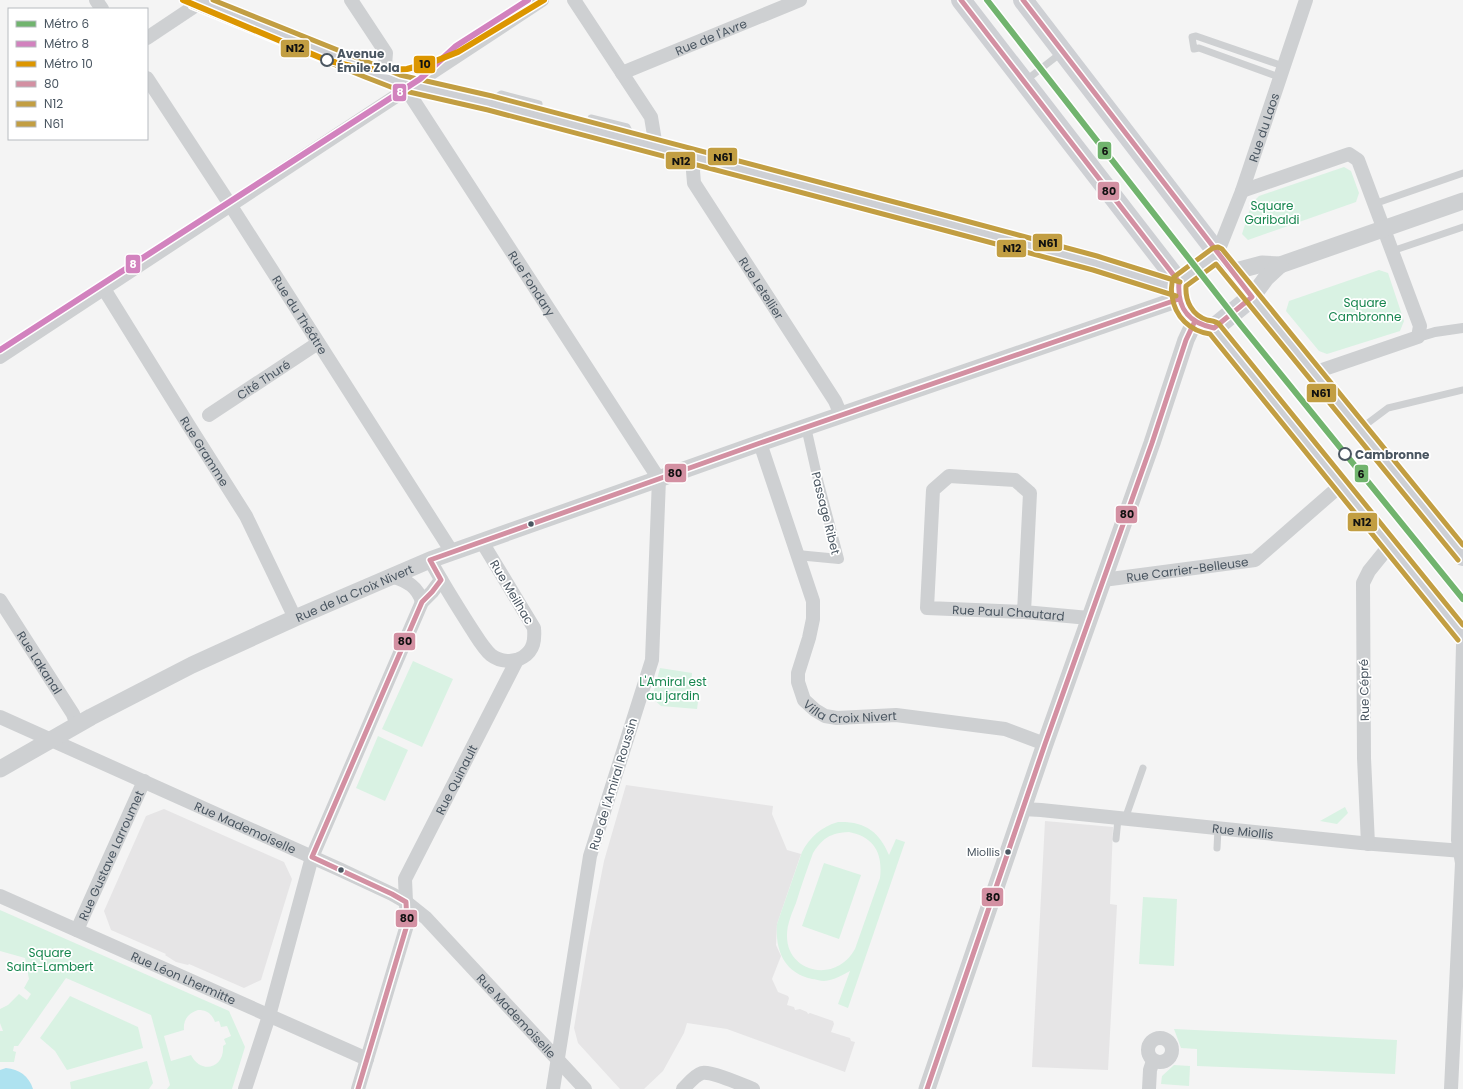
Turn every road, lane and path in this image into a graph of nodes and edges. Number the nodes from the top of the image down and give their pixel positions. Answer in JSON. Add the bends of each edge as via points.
{"nodes":[{"id":1,"x":351,"y":0,"type":"edge"},
{"id":2,"x":542,"y":0,"type":"edge"},
{"id":3,"x":574,"y":0,"type":"edge"},
{"id":4,"x":800,"y":0,"type":"edge"},
{"id":5,"x":961,"y":0,"type":"edge"},
{"id":6,"x":1023,"y":0,"type":"edge"},
{"id":7,"x":1306,"y":0,"type":"edge"},
{"id":8,"x":200,"y":1,"type":"edge"},
{"id":9,"x":148,"y":37,"type":"edge"},
{"id":10,"x":1063,"y":52,"type":"junction"},
{"id":11,"x":1281,"y":71,"type":"junction"},
{"id":12,"x":622,"y":73,"type":"junction"},
{"id":13,"x":384,"y":77,"type":"junction"},
{"id":14,"x":148,"y":80,"type":"edge"},
{"id":15,"x":1024,"y":82,"type":"junction"},
{"id":16,"x":415,"y":85,"type":"junction"},
{"id":17,"x":490,"y":102,"type":"junction"},
{"id":18,"x":539,"y":104,"type":"dead end"},
{"id":19,"x":591,"y":118,"type":"dead end"},
{"id":20,"x":633,"y":141,"type":"junction"},
{"id":21,"x":656,"y":147,"type":"junction"},
{"id":22,"x":695,"y":158,"type":"junction"},
{"id":23,"x":1463,"y":173,"type":"edge"},
{"id":24,"x":1242,"y":191,"type":"junction"},
{"id":25,"x":1463,"y":201,"type":"edge"},
{"id":26,"x":1374,"y":204,"type":"junction"},
{"id":27,"x":231,"y":206,"type":"junction"},
{"id":28,"x":1463,"y":227,"type":"edge"},
{"id":29,"x":1383,"y":229,"type":"junction"},
{"id":30,"x":1392,"y":251,"type":"junction"},
{"id":31,"x":1217,"y":254,"type":"junction"},
{"id":32,"x":1280,"y":265,"type":"junction"},
{"id":33,"x":1232,"y":272,"type":"junction"},
{"id":34,"x":104,"y":289,"type":"junction"},
{"id":35,"x":1179,"y":290,"type":"junction"},
{"id":36,"x":1252,"y":297,"type":"junction"},
{"id":37,"x":1194,"y":323,"type":"junction"},
{"id":38,"x":1214,"y":328,"type":"junction"},
{"id":39,"x":1463,"y":328,"type":"edge"},
{"id":40,"x":1418,"y":337,"type":"junction"},
{"id":41,"x":318,"y":344,"type":"junction"},
{"id":42,"x":0,"y":357,"type":"edge"},
{"id":43,"x":1313,"y":373,"type":"junction"},
{"id":44,"x":1463,"y":390,"type":"edge"},
{"id":45,"x":209,"y":415,"type":"dead end"},
{"id":46,"x":841,"y":415,"type":"junction"},
{"id":47,"x":806,"y":427,"type":"junction"},
{"id":48,"x":1360,"y":429,"type":"junction"},
{"id":49,"x":760,"y":443,"type":"junction"},
{"id":50,"x":659,"y":479,"type":"junction"},
{"id":51,"x":1341,"y":485,"type":"junction"},
{"id":52,"x":482,"y":542,"type":"junction"},
{"id":53,"x":1390,"y":546,"type":"junction"},
{"id":54,"x":452,"y":552,"type":"junction"},
{"id":55,"x":797,"y":555,"type":"junction"},
{"id":56,"x":1463,"y":556,"type":"edge"},
{"id":57,"x":430,"y":560,"type":"junction"},
{"id":58,"x":394,"y":577,"type":"junction"},
{"id":59,"x":440,"y":580,"type":"junction"},
{"id":60,"x":1103,"y":580,"type":"junction"},
{"id":61,"x":0,"y":600,"type":"edge"},
{"id":62,"x":422,"y":602,"type":"junction"},
{"id":63,"x":1024,"y":612,"type":"junction"},
{"id":64,"x":295,"y":618,"type":"junction"},
{"id":65,"x":1089,"y":618,"type":"junction"},
{"id":66,"x":1463,"y":636,"type":"edge"},
{"id":67,"x":1463,"y":645,"type":"edge"},
{"id":68,"x":517,"y":660,"type":"junction"},
{"id":69,"x":0,"y":717,"type":"edge"},
{"id":70,"x":77,"y":725,"type":"junction"},
{"id":71,"x":51,"y":739,"type":"junction"},
{"id":72,"x":1045,"y":744,"type":"junction"},
{"id":73,"x":1143,"y":768,"type":"dead end"},
{"id":74,"x":0,"y":769,"type":"edge"},
{"id":75,"x":144,"y":782,"type":"junction"},
{"id":76,"x":1023,"y":809,"type":"junction"},
{"id":77,"x":1121,"y":819,"type":"junction"},
{"id":78,"x":1218,"y":829,"type":"junction"},
{"id":79,"x":1116,"y":839,"type":"dead end"},
{"id":80,"x":1368,"y":844,"type":"junction"},
{"id":81,"x":1217,"y":848,"type":"dead end"},
{"id":82,"x":1461,"y":851,"type":"edge"},
{"id":83,"x":312,"y":857,"type":"junction"},
{"id":84,"x":0,"y":896,"type":"edge"},
{"id":85,"x":406,"y":902,"type":"junction"},
{"id":86,"x":77,"y":930,"type":"junction"},
{"id":87,"x":269,"y":1016,"type":"junction"},
{"id":88,"x":367,"y":1059,"type":"junction"},
{"id":89,"x":558,"y":1060,"type":"junction"},
{"id":90,"x":1153,"y":1060,"type":"dead end"},
{"id":91,"x":245,"y":1089,"type":"edge"},
{"id":92,"x":358,"y":1089,"type":"edge"},
{"id":93,"x":553,"y":1089,"type":"edge"},
{"id":94,"x":585,"y":1089,"type":"edge"},
{"id":95,"x":683,"y":1089,"type":"edge"},
{"id":96,"x":753,"y":1089,"type":"edge"},
{"id":97,"x":927,"y":1089,"type":"edge"},
{"id":98,"x":1149,"y":1089,"type":"edge"},
{"id":99,"x":1451,"y":1089,"type":"edge"}],
"edges":[{"from":1,"to":13,"type":"street","via":[[386,53]]},
{"from":2,"to":16,"type":"street"},
{"from":3,"to":12,"type":"street"},
{"from":4,"to":12,"type":"street","name":"Rue de l'Avre"},
{"from":5,"to":15,"type":"main road"},
{"from":6,"to":10,"type":"main road"},
{"from":7,"to":11,"type":"street","name":"Rue du Laos"},
{"from":8,"to":9,"type":"street"},
{"from":8,"to":13,"type":"main road"},
{"from":10,"to":15,"type":"lane"},
{"from":10,"to":31,"type":"main road"},
{"from":11,"to":11,"type":"lane","via":[[1196,36],[1192,37],[1194,49],[1199,48]]},
{"from":11,"to":24,"type":"street","name":"Rue du Laos"},
{"from":12,"to":21,"type":"street","via":[[651,117]]},
{"from":13,"to":16,"type":"main road"},
{"from":14,"to":27,"type":"street","name":"Rue du Théâtre"},
{"from":15,"to":35,"type":"main road"},
{"from":16,"to":17,"type":"main road"},
{"from":16,"to":27,"type":"street"},
{"from":16,"to":50,"type":"street","name":"Rue Fondary","via":[[412,98]]},
{"from":17,"to":18,"type":"lane","via":[[501,94]]},
{"from":17,"to":20,"type":"main road"},
{"from":19,"to":20,"type":"lane","via":[[627,127]]},
{"from":20,"to":21,"type":"main road"},
{"from":21,"to":22,"type":"main road"},
{"from":22,"to":35,"type":"main road","via":[[1095,263]]},
{"from":22,"to":46,"type":"street","name":"Rue Letellier","via":[[694,183],[835,401]]},
{"from":23,"to":26,"type":"lane"},
{"from":24,"to":26,"type":"street","via":[[1349,154],[1358,160]]},
{"from":24,"to":31,"type":"street","name":"Rue du Laos"},
{"from":25,"to":29,"type":"street"},
{"from":26,"to":29,"type":"street"},
{"from":27,"to":34,"type":"street"},
{"from":27,"to":41,"type":"street","name":"Rue du Théâtre"},
{"from":28,"to":30,"type":"lane"},
{"from":29,"to":30,"type":"street"},
{"from":29,"to":32,"type":"street"},
{"from":30,"to":40,"type":"street","via":[[1420,326]]},
{"from":31,"to":33,"type":"main road"},
{"from":31,"to":35,"type":"main road"},
{"from":32,"to":33,"type":"street","via":[[1262,264]]},
{"from":32,"to":36,"type":"street"},
{"from":33,"to":36,"type":"main road"},
{"from":34,"to":42,"type":"street"},
{"from":34,"to":64,"type":"street","name":"Rue Gramme","via":[[246,516]]},
{"from":35,"to":37,"type":"main road","via":[[1184,312]]},
{"from":35,"to":46,"type":"street","name":"Rue de la Croix Nivert"},
{"from":36,"to":38,"type":"main road"},
{"from":36,"to":43,"type":"main road"},
{"from":37,"to":38,"type":"main road"},
{"from":37,"to":60,"type":"street"},
{"from":38,"to":51,"type":"main road"},
{"from":39,"to":40,"type":"street"},
{"from":40,"to":43,"type":"street"},
{"from":41,"to":45,"type":"street","name":"Cité Thuré"},
{"from":41,"to":54,"type":"street","name":"Rue du Théâtre"},
{"from":43,"to":48,"type":"main road"},
{"from":44,"to":48,"type":"lane","via":[[1388,408]]},
{"from":46,"to":47,"type":"street","name":"Rue de la Croix Nivert"},
{"from":47,"to":49,"type":"street","name":"Rue de la Croix Nivert"},
{"from":47,"to":55,"type":"street","name":"Passage Ribet","via":[[839,559]]},
{"from":48,"to":56,"type":"main road"},
{"from":49,"to":50,"type":"street","name":"Rue de la Croix Nivert"},
{"from":49,"to":55,"type":"street","name":"Villa Croix Nivert"},
{"from":50,"to":52,"type":"street","name":"Rue de la Croix Nivert"},
{"from":50,"to":89,"type":"street","name":"Rue de l'Amiral Roussin","via":[[652,660],[590,856]]},
{"from":51,"to":53,"type":"main road"},
{"from":51,"to":60,"type":"street","name":"Rue Carrier-Belleuse","via":[[1256,560]]},
{"from":52,"to":54,"type":"street","name":"Rue de la Croix Nivert"},
{"from":52,"to":68,"type":"street","name":"Rue Meilhac","via":[[534,628],[534,644],[530,651]]},
{"from":53,"to":66,"type":"main road"},
{"from":53,"to":80,"type":"street","name":"Rue Cépré","via":[[1369,571],[1363,583],[1364,758]]},
{"from":54,"to":57,"type":"street","name":"Rue de la Croix Nivert"},
{"from":55,"to":72,"type":"street","name":"Villa Croix Nivert","via":[[813,601],[813,619],[798,673],[798,682],[804,700],[815,710],[825,716],[837,718],[896,715],[1004,729]]},
{"from":57,"to":58,"type":"street","name":"Rue de la Croix Nivert"},
{"from":57,"to":59,"type":"street"},
{"from":58,"to":62,"type":"street","via":[[411,584],[418,591]]},
{"from":58,"to":64,"type":"street","name":"Rue de la Croix Nivert"},
{"from":59,"to":62,"type":"street"},
{"from":59,"to":68,"type":"street","via":[[492,656],[504,661]]},
{"from":60,"to":65,"type":"street"},
{"from":61,"to":70,"type":"street","name":"Rue Lakanal","via":[[73,714]]},
{"from":62,"to":83,"type":"street"},
{"from":63,"to":63,"type":"street","name":"Rue Paul Chautard","via":[[1030,493],[1015,480],[949,476],[933,490],[927,608]]},
{"from":63,"to":65,"type":"street","name":"Rue Paul Chautard"},
{"from":64,"to":70,"type":"street","name":"Rue de la Croix Nivert","via":[[192,665]]},
{"from":65,"to":72,"type":"street"},
{"from":67,"to":82,"type":"street","via":[[1458,840]]},
{"from":68,"to":85,"type":"street","name":"Rue Quinault","via":[[405,879]]},
{"from":69,"to":71,"type":"street","name":"Rue Mademoiselle"},
{"from":70,"to":71,"type":"street","name":"Rue de la Croix Nivert"},
{"from":71,"to":74,"type":"street","name":"Rue de la Croix Nivert"},
{"from":71,"to":75,"type":"street","name":"Rue Mademoiselle"},
{"from":72,"to":76,"type":"street"},
{"from":73,"to":77,"type":"lane"},
{"from":75,"to":83,"type":"street","name":"Rue Mademoiselle"},
{"from":75,"to":86,"type":"street","name":"Rue Gustave Larroumet"},
{"from":76,"to":77,"type":"street","name":"Rue Miollis"},
{"from":76,"to":97,"type":"street"},
{"from":77,"to":78,"type":"street","name":"Rue Miollis"},
{"from":77,"to":79,"type":"lane"},
{"from":78,"to":80,"type":"street","name":"Rue Miollis"},
{"from":78,"to":81,"type":"lane"},
{"from":80,"to":82,"type":"street","name":"Rue Miollis"},
{"from":82,"to":99,"type":"street"},
{"from":83,"to":85,"type":"street","name":"Rue Mademoiselle"},
{"from":83,"to":87,"type":"street"},
{"from":84,"to":86,"type":"street","name":"Rue Léon Lhermitte"},
{"from":85,"to":88,"type":"street","name":"Rue Quinault","via":[[407,925]]},
{"from":85,"to":89,"type":"street","name":"Rue Mademoiselle","via":[[426,918]]},
{"from":86,"to":87,"type":"street","name":"Rue Léon Lhermitte"},
{"from":87,"to":88,"type":"street","name":"Rue Léon Lhermitte"},
{"from":87,"to":91,"type":"street"},
{"from":88,"to":92,"type":"street","name":"Rue Quinault"},
{"from":89,"to":93,"type":"street","name":"Rue de l'Amiral Roussin"},
{"from":89,"to":94,"type":"street","name":"Rue Mademoiselle"},
{"from":90,"to":98,"type":"street"},
{"from":95,"to":96,"type":"street","via":[[697,1075],[703,1073]]}]}
